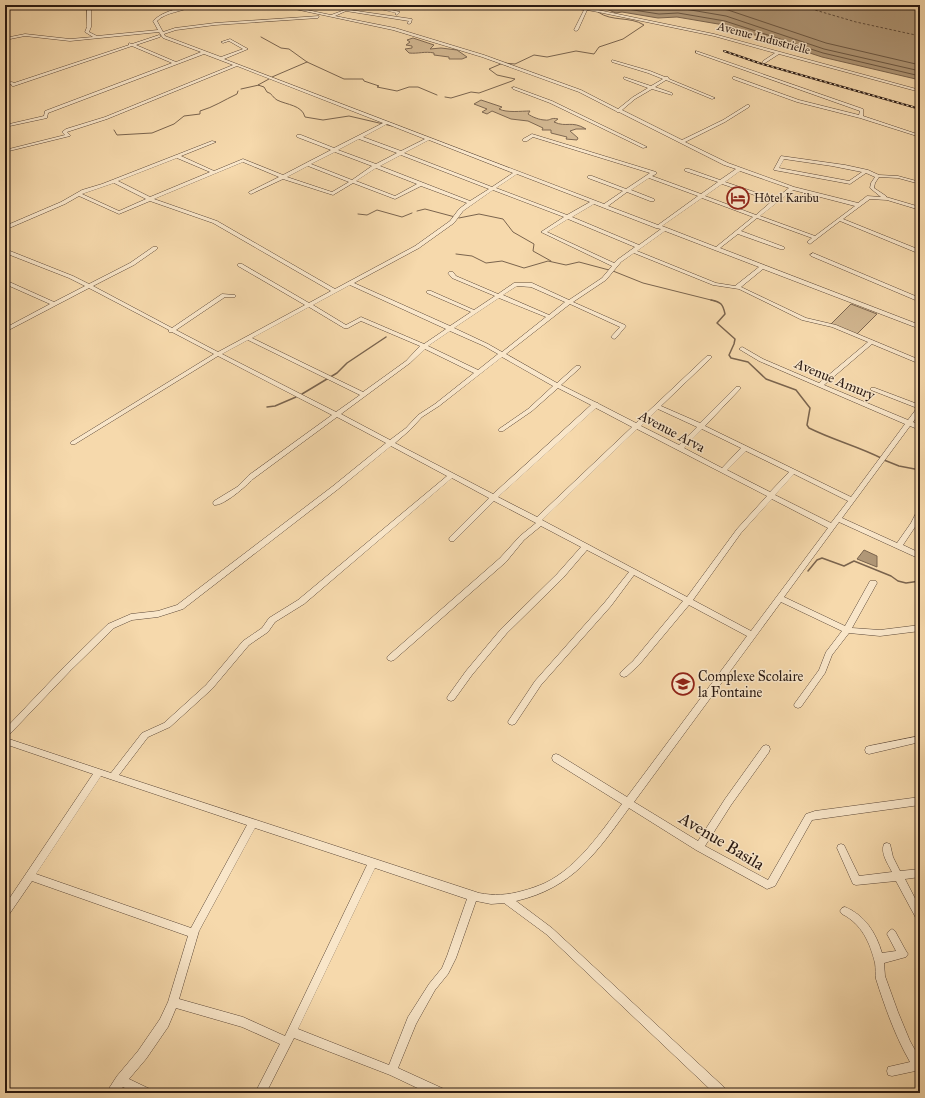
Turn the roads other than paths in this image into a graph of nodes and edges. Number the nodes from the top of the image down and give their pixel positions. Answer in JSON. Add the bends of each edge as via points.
{"nodes":[{"id":1,"x":88,"y":5,"type":"edge"},
{"id":2,"x":191,"y":5,"type":"edge"},
{"id":3,"x":278,"y":5,"type":"edge"},
{"id":4,"x":318,"y":5,"type":"edge"},
{"id":5,"x":361,"y":5,"type":"edge"},
{"id":6,"x":366,"y":5,"type":"edge"},
{"id":7,"x":448,"y":5,"type":"edge"},
{"id":8,"x":325,"y":6,"type":"dead end"},
{"id":9,"x":586,"y":9,"type":"junction"},
{"id":10,"x":347,"y":11,"type":"junction"},
{"id":11,"x":397,"y":14,"type":"dead end"},
{"id":12,"x":330,"y":16,"type":"junction"},
{"id":13,"x":409,"y":23,"type":"dead end"},
{"id":14,"x":576,"y":30,"type":"dead end"},
{"id":15,"x":162,"y":34,"type":"junction"},
{"id":16,"x":97,"y":37,"type":"junction"},
{"id":17,"x":5,"y":39,"type":"edge"},
{"id":18,"x":223,"y":42,"type":"dead end"},
{"id":19,"x":130,"y":44,"type":"junction"},
{"id":20,"x":698,"y":52,"type":"dead end"},
{"id":21,"x":779,"y":52,"type":"junction"},
{"id":22,"x":203,"y":53,"type":"junction"},
{"id":23,"x":220,"y":59,"type":"junction"},
{"id":24,"x":613,"y":61,"type":"dead end"},
{"id":25,"x":764,"y":62,"type":"dead end"},
{"id":26,"x":175,"y":63,"type":"junction"},
{"id":27,"x":236,"y":65,"type":"junction"},
{"id":28,"x":625,"y":78,"type":"dead end"},
{"id":29,"x":666,"y":78,"type":"junction"},
{"id":30,"x":734,"y":78,"type":"dead end"},
{"id":31,"x":8,"y":79,"type":"dead end"},
{"id":32,"x":12,"y":83,"type":"junction"},
{"id":33,"x":5,"y":84,"type":"edge"},
{"id":34,"x":514,"y":88,"type":"dead end"},
{"id":35,"x":652,"y":88,"type":"junction"},
{"id":36,"x":920,"y":91,"type":"edge"},
{"id":37,"x":671,"y":94,"type":"dead end"},
{"id":38,"x":822,"y":96,"type":"junction"},
{"id":39,"x":713,"y":98,"type":"dead end"},
{"id":40,"x":810,"y":104,"type":"junction"},
{"id":41,"x":748,"y":106,"type":"dead end"},
{"id":42,"x":618,"y":111,"type":"junction"},
{"id":43,"x":861,"y":117,"type":"junction"},
{"id":44,"x":386,"y":123,"type":"junction"},
{"id":45,"x":5,"y":126,"type":"edge"},
{"id":46,"x":299,"y":136,"type":"dead end"},
{"id":47,"x":920,"y":136,"type":"edge"},
{"id":48,"x":359,"y":137,"type":"junction"},
{"id":49,"x":428,"y":138,"type":"junction"},
{"id":50,"x":525,"y":140,"type":"dead end"},
{"id":51,"x":683,"y":141,"type":"junction"},
{"id":52,"x":214,"y":142,"type":"dead end"},
{"id":53,"x":645,"y":147,"type":"dead end"},
{"id":54,"x":334,"y":150,"type":"junction"},
{"id":55,"x":5,"y":151,"type":"edge"},
{"id":56,"x":400,"y":153,"type":"junction"},
{"id":57,"x":177,"y":156,"type":"junction"},
{"id":58,"x":307,"y":164,"type":"junction"},
{"id":59,"x":376,"y":166,"type":"junction"},
{"id":60,"x":740,"y":169,"type":"junction"},
{"id":61,"x":687,"y":170,"type":"dead end"},
{"id":62,"x":213,"y":172,"type":"junction"},
{"id":63,"x":516,"y":172,"type":"junction"},
{"id":64,"x":866,"y":172,"type":"junction"},
{"id":65,"x":878,"y":176,"type":"junction"},
{"id":66,"x":283,"y":177,"type":"junction"},
{"id":67,"x":590,"y":177,"type":"dead end"},
{"id":68,"x":649,"y":177,"type":"junction"},
{"id":69,"x":114,"y":181,"type":"junction"},
{"id":70,"x":353,"y":181,"type":"junction"},
{"id":71,"x":721,"y":182,"type":"junction"},
{"id":72,"x":920,"y":183,"type":"edge"},
{"id":73,"x":421,"y":184,"type":"junction"},
{"id":74,"x":492,"y":188,"type":"junction"},
{"id":75,"x":792,"y":188,"type":"junction"},
{"id":76,"x":627,"y":191,"type":"junction"},
{"id":77,"x":874,"y":191,"type":"junction"},
{"id":78,"x":251,"y":193,"type":"dead end"},
{"id":79,"x":78,"y":194,"type":"junction"},
{"id":80,"x":702,"y":196,"type":"junction"},
{"id":81,"x":871,"y":196,"type":"junction"},
{"id":82,"x":150,"y":199,"type":"junction"},
{"id":83,"x":888,"y":199,"type":"junction"},
{"id":84,"x":652,"y":200,"type":"dead end"},
{"id":85,"x":776,"y":201,"type":"junction"},
{"id":86,"x":593,"y":202,"type":"junction"},
{"id":87,"x":470,"y":203,"type":"junction"},
{"id":88,"x":858,"y":205,"type":"junction"},
{"id":89,"x":604,"y":206,"type":"junction"},
{"id":90,"x":920,"y":209,"type":"edge"},
{"id":91,"x":757,"y":216,"type":"junction"},
{"id":92,"x":568,"y":217,"type":"junction"},
{"id":93,"x":839,"y":219,"type":"junction"},
{"id":94,"x":658,"y":227,"type":"junction"},
{"id":95,"x":5,"y":228,"type":"edge"},
{"id":96,"x":665,"y":229,"type":"junction"},
{"id":97,"x":738,"y":232,"type":"junction"},
{"id":98,"x":815,"y":238,"type":"junction"},
{"id":99,"x":810,"y":242,"type":"dead end"},
{"id":100,"x":639,"y":246,"type":"junction"},
{"id":101,"x":155,"y":248,"type":"dead end"},
{"id":102,"x":782,"y":248,"type":"dead end"},
{"id":103,"x":716,"y":249,"type":"junction"},
{"id":104,"x":5,"y":251,"type":"edge"},
{"id":105,"x":634,"y":251,"type":"junction"},
{"id":106,"x":920,"y":252,"type":"edge"},
{"id":107,"x":813,"y":255,"type":"dead end"},
{"id":108,"x":240,"y":265,"type":"dead end"},
{"id":109,"x":762,"y":267,"type":"junction"},
{"id":110,"x":611,"y":268,"type":"junction"},
{"id":111,"x":451,"y":273,"type":"dead end"},
{"id":112,"x":5,"y":282,"type":"edge"},
{"id":113,"x":350,"y":283,"type":"junction"},
{"id":114,"x":86,"y":287,"type":"junction"},
{"id":115,"x":737,"y":287,"type":"junction"},
{"id":116,"x":335,"y":291,"type":"junction"},
{"id":117,"x":429,"y":292,"type":"dead end"},
{"id":118,"x":233,"y":296,"type":"dead end"},
{"id":119,"x":499,"y":296,"type":"junction"},
{"id":120,"x":920,"y":300,"type":"edge"},
{"id":121,"x":569,"y":302,"type":"junction"},
{"id":122,"x":54,"y":304,"type":"junction"},
{"id":123,"x":308,"y":305,"type":"junction"},
{"id":124,"x":475,"y":312,"type":"junction"},
{"id":125,"x":550,"y":317,"type":"junction"},
{"id":126,"x":920,"y":327,"type":"edge"},
{"id":127,"x":450,"y":328,"type":"junction"},
{"id":128,"x":5,"y":330,"type":"edge"},
{"id":129,"x":171,"y":330,"type":"junction"},
{"id":130,"x":614,"y":337,"type":"dead end"},
{"id":131,"x":247,"y":338,"type":"junction"},
{"id":132,"x":871,"y":342,"type":"junction"},
{"id":133,"x":424,"y":346,"type":"junction"},
{"id":134,"x":742,"y":349,"type":"dead end"},
{"id":135,"x":218,"y":354,"type":"junction"},
{"id":136,"x":502,"y":354,"type":"junction"},
{"id":137,"x":709,"y":357,"type":"dead end"},
{"id":138,"x":920,"y":362,"type":"edge"},
{"id":139,"x":578,"y":367,"type":"dead end"},
{"id":140,"x":478,"y":373,"type":"junction"},
{"id":141,"x":557,"y":385,"type":"junction"},
{"id":142,"x":820,"y":385,"type":"junction"},
{"id":143,"x":738,"y":388,"type":"dead end"},
{"id":144,"x":873,"y":389,"type":"dead end"},
{"id":145,"x":363,"y":394,"type":"junction"},
{"id":146,"x":596,"y":404,"type":"junction"},
{"id":147,"x":657,"y":406,"type":"junction"},
{"id":148,"x":920,"y":408,"type":"edge"},
{"id":149,"x":336,"y":414,"type":"junction"},
{"id":150,"x":909,"y":423,"type":"junction"},
{"id":151,"x":637,"y":426,"type":"junction"},
{"id":152,"x":701,"y":426,"type":"junction"},
{"id":153,"x":920,"y":428,"type":"edge"},
{"id":154,"x":501,"y":430,"type":"dead end"},
{"id":155,"x":73,"y":442,"type":"dead end"},
{"id":156,"x":390,"y":444,"type":"junction"},
{"id":157,"x":680,"y":448,"type":"junction"},
{"id":158,"x":745,"y":448,"type":"junction"},
{"id":159,"x":723,"y":471,"type":"junction"},
{"id":160,"x":792,"y":472,"type":"junction"},
{"id":161,"x":451,"y":476,"type":"junction"},
{"id":162,"x":771,"y":496,"type":"junction"},
{"id":163,"x":493,"y":498,"type":"junction"},
{"id":164,"x":852,"y":500,"type":"junction"},
{"id":165,"x":216,"y":503,"type":"dead end"},
{"id":166,"x":920,"y":511,"type":"edge"},
{"id":167,"x":838,"y":519,"type":"junction"},
{"id":168,"x":538,"y":522,"type":"junction"},
{"id":169,"x":832,"y":527,"type":"junction"},
{"id":170,"x":452,"y":539,"type":"dead end"},
{"id":171,"x":898,"y":546,"type":"junction"},
{"id":172,"x":586,"y":547,"type":"junction"},
{"id":173,"x":920,"y":556,"type":"edge"},
{"id":174,"x":634,"y":572,"type":"junction"},
{"id":175,"x":873,"y":583,"type":"dead end"},
{"id":176,"x":779,"y":598,"type":"junction"},
{"id":177,"x":688,"y":601,"type":"junction"},
{"id":178,"x":920,"y":628,"type":"edge"},
{"id":179,"x":847,"y":630,"type":"junction"},
{"id":180,"x":752,"y":635,"type":"junction"},
{"id":181,"x":391,"y":658,"type":"dead end"},
{"id":182,"x":624,"y":674,"type":"dead end"},
{"id":183,"x":451,"y":698,"type":"dead end"},
{"id":184,"x":798,"y":705,"type":"dead end"},
{"id":185,"x":512,"y":722,"type":"dead end"},
{"id":186,"x":5,"y":735,"type":"edge"},
{"id":187,"x":920,"y":739,"type":"edge"},
{"id":188,"x":5,"y":741,"type":"edge"},
{"id":189,"x":766,"y":749,"type":"dead end"},
{"id":190,"x":869,"y":750,"type":"dead end"},
{"id":191,"x":556,"y":758,"type":"dead end"},
{"id":192,"x":99,"y":772,"type":"junction"},
{"id":193,"x":113,"y":777,"type":"junction"},
{"id":194,"x":920,"y":801,"type":"edge"},
{"id":195,"x":628,"y":803,"type":"junction"},
{"id":196,"x":253,"y":824,"type":"junction"},
{"id":197,"x":699,"y":847,"type":"junction"},
{"id":198,"x":886,"y":847,"type":"dead end"},
{"id":199,"x":841,"y":848,"type":"dead end"},
{"id":200,"x":373,"y":863,"type":"junction"},
{"id":201,"x":920,"y":873,"type":"edge"},
{"id":202,"x":30,"y":876,"type":"junction"},
{"id":203,"x":898,"y":876,"type":"junction"},
{"id":204,"x":473,"y":896,"type":"junction"},
{"id":205,"x":506,"y":899,"type":"junction"},
{"id":206,"x":845,"y":911,"type":"dead end"},
{"id":207,"x":5,"y":913,"type":"edge"},
{"id":208,"x":920,"y":917,"type":"edge"},
{"id":209,"x":192,"y":933,"type":"dead end"},
{"id":210,"x":892,"y":934,"type":"dead end"},
{"id":211,"x":878,"y":959,"type":"junction"},
{"id":212,"x":173,"y":1002,"type":"junction"},
{"id":213,"x":290,"y":1037,"type":"junction"},
{"id":214,"x":919,"y":1065,"type":"edge"},
{"id":215,"x":892,"y":1071,"type":"dead end"},
{"id":216,"x":392,"y":1072,"type":"junction"},
{"id":217,"x":121,"y":1080,"type":"junction"},
{"id":218,"x":111,"y":1093,"type":"edge"},
{"id":219,"x":146,"y":1093,"type":"edge"},
{"id":220,"x":260,"y":1093,"type":"edge"},
{"id":221,"x":440,"y":1093,"type":"edge"},
{"id":222,"x":722,"y":1093,"type":"edge"}],
"edges":[{"from":1,"to":16,"type":"street","via":[[90,27],[86,32]]},
{"from":2,"to":15,"type":"street","via":[[158,18],[155,21]]},
{"from":3,"to":12,"type":"street"},
{"from":4,"to":8,"type":"street"},
{"from":5,"to":10,"type":"street"},
{"from":6,"to":11,"type":"street","via":[[398,12]]},
{"from":7,"to":9,"type":"street","name":"Avenue Industrielle","via":[[474,8],[563,6]]},
{"from":9,"to":14,"type":"street"},
{"from":9,"to":21,"type":"street","name":"Avenue Industrielle","via":[[714,35]]},
{"from":10,"to":12,"type":"street"},
{"from":10,"to":13,"type":"street","via":[[411,20]]},
{"from":12,"to":15,"type":"street","via":[[215,24],[175,29]]},
{"from":12,"to":42,"type":"street","via":[[394,29],[501,63],[580,91]]},
{"from":15,"to":16,"type":"street"},
{"from":15,"to":19,"type":"street"},
{"from":15,"to":22,"type":"street"},
{"from":16,"to":17,"type":"street","via":[[67,40],[25,35]]},
{"from":18,"to":23,"type":"street","via":[[230,40],[246,49]]},
{"from":19,"to":26,"type":"street"},
{"from":19,"to":32,"type":"street","via":[[44,76],[13,85]]},
{"from":20,"to":38,"type":"street"},
{"from":21,"to":25,"type":"street"},
{"from":21,"to":36,"type":"street","name":"Avenue Industrielle"},
{"from":22,"to":23,"type":"street"},
{"from":22,"to":26,"type":"street"},
{"from":23,"to":27,"type":"street"},
{"from":24,"to":29,"type":"street"},
{"from":26,"to":45,"type":"street","via":[[46,112],[46,117]]},
{"from":27,"to":44,"type":"street"},
{"from":27,"to":55,"type":"street","via":[[107,118],[64,132],[68,135]]},
{"from":28,"to":35,"type":"street"},
{"from":29,"to":35,"type":"street"},
{"from":29,"to":39,"type":"street"},
{"from":30,"to":40,"type":"street"},
{"from":31,"to":32,"type":"street"},
{"from":32,"to":33,"type":"street"},
{"from":34,"to":53,"type":"street","via":[[551,102]]},
{"from":35,"to":37,"type":"street"},
{"from":35,"to":42,"type":"street"},
{"from":38,"to":40,"type":"street"},
{"from":38,"to":43,"type":"street","via":[[862,110]]},
{"from":40,"to":43,"type":"street"},
{"from":41,"to":51,"type":"street"},
{"from":42,"to":51,"type":"street"},
{"from":43,"to":47,"type":"street"},
{"from":44,"to":48,"type":"street"},
{"from":44,"to":49,"type":"street"},
{"from":46,"to":54,"type":"street"},
{"from":48,"to":54,"type":"street"},
{"from":48,"to":56,"type":"street"},
{"from":49,"to":56,"type":"street"},
{"from":49,"to":63,"type":"street"},
{"from":50,"to":68,"type":"street","via":[[532,135],[564,147],[608,157],[654,173]]},
{"from":51,"to":60,"type":"street"},
{"from":52,"to":57,"type":"street"},
{"from":54,"to":58,"type":"street"},
{"from":54,"to":59,"type":"street"},
{"from":56,"to":59,"type":"street"},
{"from":56,"to":74,"type":"street"},
{"from":57,"to":62,"type":"street"},
{"from":57,"to":69,"type":"street"},
{"from":58,"to":66,"type":"street"},
{"from":58,"to":70,"type":"street"},
{"from":59,"to":70,"type":"street"},
{"from":59,"to":73,"type":"street"},
{"from":60,"to":71,"type":"street"},
{"from":60,"to":75,"type":"street"},
{"from":61,"to":71,"type":"street"},
{"from":62,"to":66,"type":"street","via":[[243,160]]},
{"from":62,"to":82,"type":"street"},
{"from":63,"to":74,"type":"street"},
{"from":63,"to":86,"type":"street"},
{"from":64,"to":64,"type":"street","via":[[850,183],[776,169],[783,157]]},
{"from":64,"to":65,"type":"street"},
{"from":65,"to":72,"type":"street","via":[[894,176]]},
{"from":65,"to":77,"type":"street","via":[[873,183]]},
{"from":66,"to":70,"type":"street","via":[[333,194]]},
{"from":66,"to":78,"type":"street"},
{"from":67,"to":76,"type":"street"},
{"from":68,"to":76,"type":"street"},
{"from":68,"to":80,"type":"street"},
{"from":69,"to":79,"type":"street"},
{"from":69,"to":82,"type":"street"},
{"from":70,"to":73,"type":"street","via":[[395,198]]},
{"from":71,"to":80,"type":"street"},
{"from":71,"to":85,"type":"street"},
{"from":73,"to":87,"type":"street"},
{"from":74,"to":87,"type":"street"},
{"from":74,"to":92,"type":"street"},
{"from":75,"to":85,"type":"street"},
{"from":75,"to":88,"type":"street"},
{"from":76,"to":84,"type":"street"},
{"from":76,"to":89,"type":"street"},
{"from":77,"to":81,"type":"street"},
{"from":77,"to":83,"type":"street"},
{"from":79,"to":82,"type":"street","via":[[119,213]]},
{"from":79,"to":95,"type":"street"},
{"from":80,"to":91,"type":"street"},
{"from":80,"to":94,"type":"street"},
{"from":81,"to":83,"type":"street"},
{"from":81,"to":88,"type":"street"},
{"from":82,"to":116,"type":"street","via":[[215,222]]},
{"from":83,"to":90,"type":"street"},
{"from":85,"to":91,"type":"street"},
{"from":86,"to":89,"type":"street"},
{"from":86,"to":92,"type":"street"},
{"from":87,"to":113,"type":"street","via":[[452,222],[417,247]]},
{"from":88,"to":93,"type":"street"},
{"from":89,"to":94,"type":"street"},
{"from":91,"to":97,"type":"street"},
{"from":91,"to":98,"type":"street"},
{"from":92,"to":100,"type":"street"},
{"from":92,"to":110,"type":"street","via":[[543,232]]},
{"from":93,"to":98,"type":"street"},
{"from":93,"to":106,"type":"street"},
{"from":94,"to":96,"type":"street"},
{"from":96,"to":100,"type":"street"},
{"from":96,"to":103,"type":"street"},
{"from":97,"to":102,"type":"street"},
{"from":97,"to":103,"type":"street"},
{"from":98,"to":99,"type":"street"},
{"from":100,"to":105,"type":"street"},
{"from":101,"to":114,"type":"street","via":[[132,264]]},
{"from":103,"to":109,"type":"street"},
{"from":104,"to":114,"type":"street","via":[[71,277]]},
{"from":105,"to":110,"type":"street"},
{"from":105,"to":115,"type":"street","via":[[715,284]]},
{"from":107,"to":120,"type":"street"},
{"from":108,"to":123,"type":"street"},
{"from":109,"to":115,"type":"street"},
{"from":109,"to":126,"type":"street"},
{"from":110,"to":121,"type":"street","via":[[604,279]]},
{"from":111,"to":119,"type":"street","via":[[454,277]]},
{"from":112,"to":122,"type":"street"},
{"from":113,"to":116,"type":"street"},
{"from":113,"to":127,"type":"street","name":"Avenue Arva"},
{"from":114,"to":122,"type":"street"},
{"from":114,"to":129,"type":"street"},
{"from":115,"to":132,"type":"street","via":[[794,315],[834,326]]},
{"from":116,"to":123,"type":"street"},
{"from":117,"to":124,"type":"street"},
{"from":118,"to":129,"type":"street","via":[[224,295]]},
{"from":119,"to":121,"type":"street","via":[[517,284],[532,285]]},
{"from":119,"to":124,"type":"street"},
{"from":119,"to":125,"type":"street"},
{"from":121,"to":125,"type":"street"},
{"from":121,"to":130,"type":"street","via":[[622,326]]},
{"from":122,"to":128,"type":"street"},
{"from":123,"to":131,"type":"street"},
{"from":123,"to":133,"type":"street","via":[[346,327],[361,319]]},
{"from":124,"to":127,"type":"street"},
{"from":125,"to":136,"type":"street"},
{"from":127,"to":133,"type":"street"},
{"from":127,"to":136,"type":"street","name":"Avenue Arva"},
{"from":129,"to":135,"type":"street"},
{"from":131,"to":135,"type":"street"},
{"from":131,"to":145,"type":"street"},
{"from":132,"to":138,"type":"street"},
{"from":132,"to":142,"type":"street"},
{"from":133,"to":140,"type":"street"},
{"from":133,"to":145,"type":"street","via":[[408,362]]},
{"from":134,"to":142,"type":"street","name":"Avenue Amury","via":[[761,360]]},
{"from":135,"to":149,"type":"street"},
{"from":135,"to":155,"type":"street"},
{"from":136,"to":140,"type":"street"},
{"from":136,"to":141,"type":"street","name":"Avenue Arva"},
{"from":137,"to":147,"type":"street"},
{"from":139,"to":141,"type":"street"},
{"from":140,"to":156,"type":"street","via":[[420,416]]},
{"from":141,"to":146,"type":"street","name":"Avenue Arva"},
{"from":141,"to":154,"type":"street","via":[[530,410]]},
{"from":142,"to":150,"type":"street","name":"Avenue Amury"},
{"from":143,"to":152,"type":"street"},
{"from":144,"to":148,"type":"street"},
{"from":145,"to":149,"type":"street"},
{"from":146,"to":151,"type":"street","name":"Avenue Arva"},
{"from":146,"to":163,"type":"street"},
{"from":147,"to":151,"type":"street"},
{"from":147,"to":152,"type":"street"},
{"from":148,"to":150,"type":"street"},
{"from":149,"to":156,"type":"street"},
{"from":149,"to":165,"type":"street","via":[[251,477],[239,489]]},
{"from":150,"to":153,"type":"street","name":"Avenue Amury"},
{"from":150,"to":164,"type":"street"},
{"from":151,"to":157,"type":"street","name":"Avenue Arva"},
{"from":151,"to":168,"type":"street"},
{"from":152,"to":157,"type":"street"},
{"from":152,"to":158,"type":"street"},
{"from":156,"to":161,"type":"street"},
{"from":156,"to":186,"type":"street","via":[[180,607],[158,614],[131,617],[111,626]]},
{"from":157,"to":159,"type":"street","name":"Avenue Arva"},
{"from":158,"to":159,"type":"street"},
{"from":158,"to":160,"type":"street"},
{"from":159,"to":162,"type":"street","name":"Avenue Arva"},
{"from":160,"to":162,"type":"street"},
{"from":160,"to":164,"type":"street"},
{"from":161,"to":163,"type":"street"},
{"from":161,"to":193,"type":"street","via":[[301,602],[272,620],[265,630],[245,644],[209,687],[167,725],[145,735]]},
{"from":162,"to":169,"type":"street","name":"Avenue Arva"},
{"from":162,"to":177,"type":"street","via":[[740,531]]},
{"from":163,"to":168,"type":"street"},
{"from":163,"to":170,"type":"street"},
{"from":164,"to":167,"type":"street"},
{"from":166,"to":171,"type":"street"},
{"from":167,"to":169,"type":"street"},
{"from":167,"to":171,"type":"street"},
{"from":168,"to":172,"type":"street"},
{"from":168,"to":181,"type":"street","via":[[503,560]]},
{"from":169,"to":176,"type":"street"},
{"from":171,"to":173,"type":"street"},
{"from":172,"to":174,"type":"street"},
{"from":172,"to":183,"type":"street","via":[[500,635]]},
{"from":174,"to":177,"type":"street"},
{"from":174,"to":185,"type":"street","via":[[538,683]]},
{"from":175,"to":179,"type":"street"},
{"from":176,"to":179,"type":"street"},
{"from":176,"to":180,"type":"street"},
{"from":177,"to":180,"type":"street"},
{"from":177,"to":182,"type":"street"},
{"from":178,"to":179,"type":"street","via":[[880,634]]},
{"from":179,"to":184,"type":"street"},
{"from":180,"to":195,"type":"street"},
{"from":187,"to":190,"type":"street"},
{"from":188,"to":192,"type":"street"},
{"from":189,"to":197,"type":"street"},
{"from":191,"to":195,"type":"street","name":"Avenue Basila"},
{"from":192,"to":193,"type":"street"},
{"from":192,"to":202,"type":"street"},
{"from":193,"to":196,"type":"street"},
{"from":194,"to":197,"type":"street","name":"Avenue Basila","via":[[815,815],[806,821],[772,883],[767,885]]},
{"from":195,"to":197,"type":"street","name":"Avenue Basila"},
{"from":195,"to":205,"type":"street","via":[[570,873],[537,892]]},
{"from":196,"to":200,"type":"street"},
{"from":196,"to":212,"type":"street","via":[[195,929]]},
{"from":198,"to":203,"type":"street"},
{"from":199,"to":203,"type":"street","via":[[856,881]]},
{"from":200,"to":204,"type":"street"},
{"from":200,"to":213,"type":"street"},
{"from":201,"to":203,"type":"street"},
{"from":202,"to":207,"type":"street"},
{"from":202,"to":209,"type":"street"},
{"from":203,"to":208,"type":"street"},
{"from":204,"to":205,"type":"street"},
{"from":204,"to":216,"type":"street","via":[[451,958],[412,1021]]},
{"from":205,"to":222,"type":"street","via":[[549,931]]},
{"from":206,"to":211,"type":"street","via":[[855,915],[861,923],[869,935]]},
{"from":210,"to":211,"type":"street","via":[[903,954]]},
{"from":211,"to":214,"type":"street","via":[[880,976],[899,1028],[908,1049]]},
{"from":212,"to":213,"type":"street"},
{"from":212,"to":217,"type":"street","via":[[164,1023]]},
{"from":213,"to":216,"type":"street"},
{"from":213,"to":220,"type":"street"},
{"from":214,"to":215,"type":"street"},
{"from":216,"to":221,"type":"street"},
{"from":217,"to":218,"type":"street"},
{"from":217,"to":219,"type":"street"}]}
